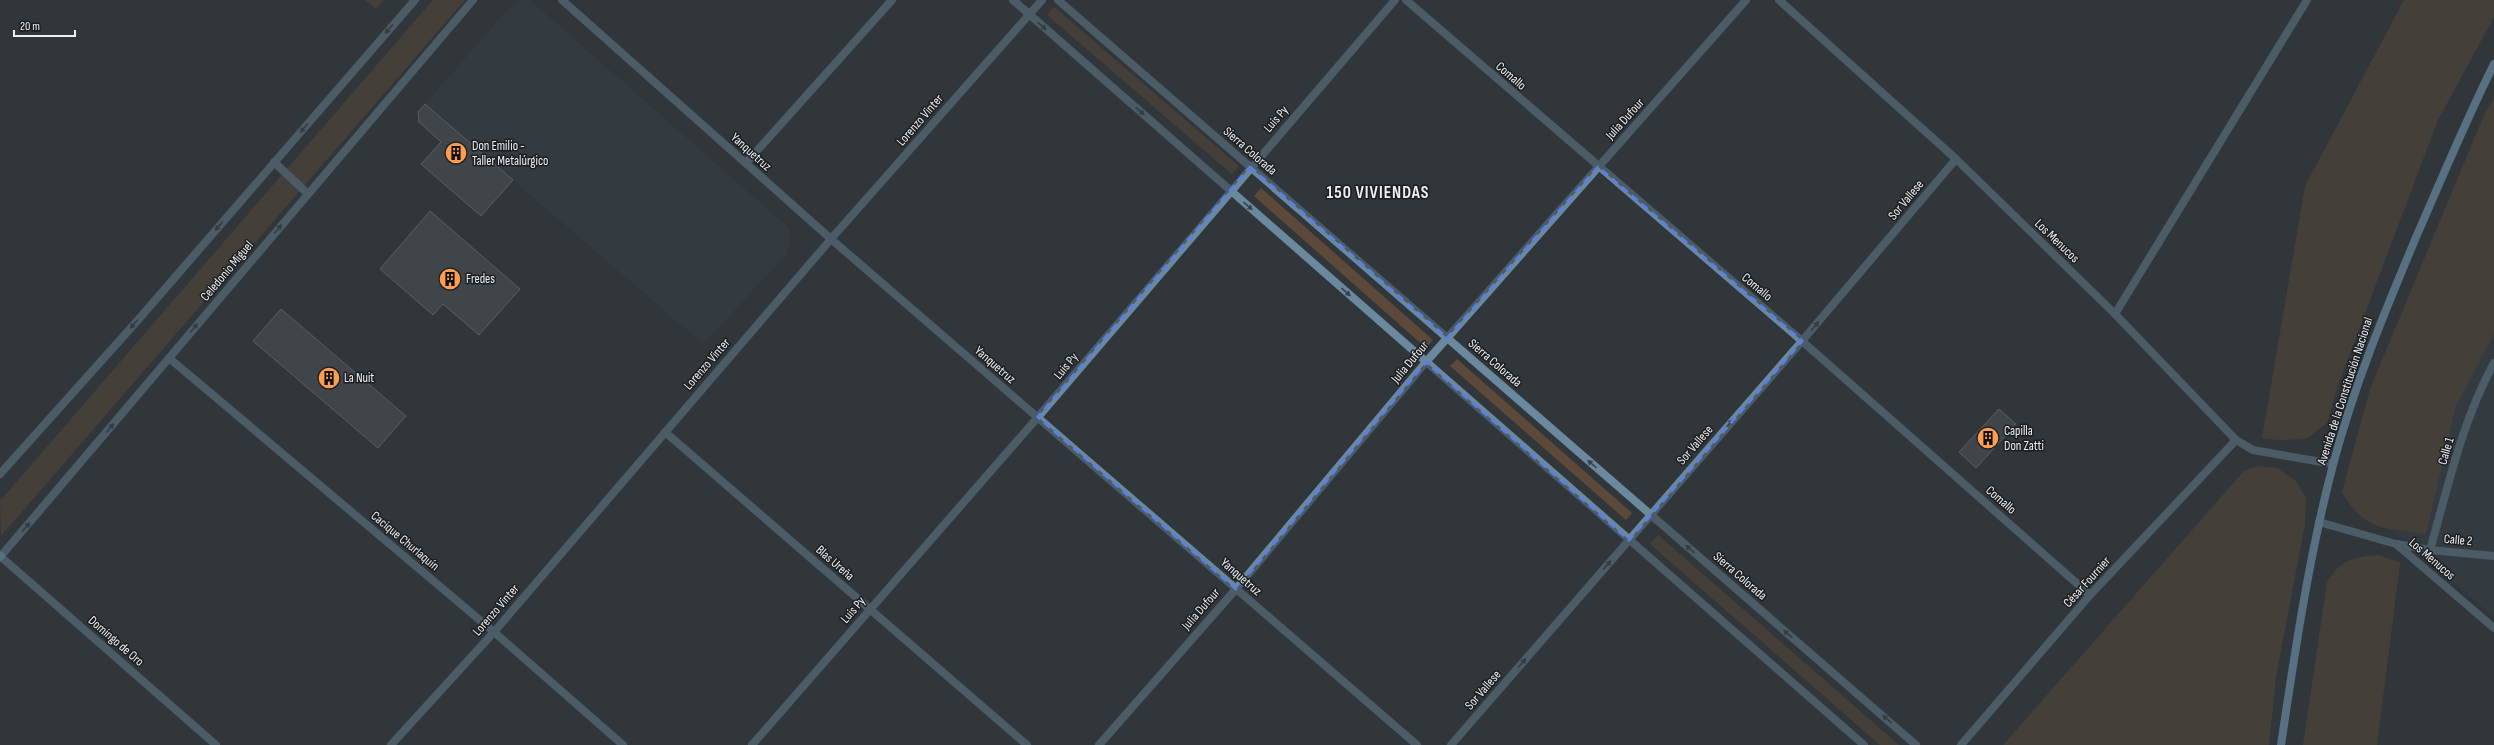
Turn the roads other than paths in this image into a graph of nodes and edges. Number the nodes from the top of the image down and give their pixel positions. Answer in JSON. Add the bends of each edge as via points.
{"nodes":[{"id":1,"x":415,"y":0,"type":"edge"},
{"id":2,"x":473,"y":0,"type":"edge"},
{"id":3,"x":562,"y":0,"type":"edge"},
{"id":4,"x":892,"y":0,"type":"edge"},
{"id":5,"x":1012,"y":0,"type":"edge"},
{"id":6,"x":1042,"y":0,"type":"edge"},
{"id":7,"x":1058,"y":0,"type":"edge"},
{"id":8,"x":1395,"y":0,"type":"edge"},
{"id":9,"x":1406,"y":0,"type":"edge"},
{"id":10,"x":1746,"y":0,"type":"edge"},
{"id":11,"x":1779,"y":0,"type":"edge"},
{"id":12,"x":2307,"y":0,"type":"edge"},
{"id":13,"x":1029,"y":14,"type":"junction"},
{"id":14,"x":2494,"y":64,"type":"edge"},
{"id":15,"x":1956,"y":159,"type":"junction"},
{"id":16,"x":274,"y":162,"type":"junction"},
{"id":17,"x":746,"y":163,"type":"junction"},
{"id":18,"x":1250,"y":167,"type":"junction"},
{"id":19,"x":1598,"y":167,"type":"junction"},
{"id":20,"x":1230,"y":190,"type":"junction"},
{"id":21,"x":308,"y":194,"type":"junction"},
{"id":22,"x":831,"y":239,"type":"junction"},
{"id":23,"x":2115,"y":314,"type":"junction"},
{"id":24,"x":1447,"y":338,"type":"junction"},
{"id":25,"x":1802,"y":341,"type":"junction"},
{"id":26,"x":170,"y":358,"type":"junction"},
{"id":27,"x":1426,"y":362,"type":"junction"},
{"id":28,"x":2494,"y":363,"type":"edge"},
{"id":29,"x":1038,"y":417,"type":"junction"},
{"id":30,"x":665,"y":432,"type":"junction"},
{"id":31,"x":2236,"y":440,"type":"junction"},
{"id":32,"x":2333,"y":464,"type":"junction"},
{"id":33,"x":0,"y":474,"type":"edge"},
{"id":34,"x":1651,"y":515,"type":"junction"},
{"id":35,"x":2319,"y":522,"type":"junction"},
{"id":36,"x":1629,"y":540,"type":"junction"},
{"id":37,"x":2396,"y":544,"type":"junction"},
{"id":38,"x":2430,"y":550,"type":"junction"},
{"id":39,"x":2494,"y":556,"type":"edge"},
{"id":40,"x":0,"y":557,"type":"edge"},
{"id":41,"x":1236,"y":588,"type":"junction"},
{"id":42,"x":2090,"y":595,"type":"junction"},
{"id":43,"x":870,"y":609,"type":"junction"},
{"id":44,"x":2494,"y":628,"type":"edge"},
{"id":45,"x":494,"y":632,"type":"junction"},
{"id":46,"x":216,"y":745,"type":"edge"},
{"id":47,"x":392,"y":745,"type":"edge"},
{"id":48,"x":623,"y":745,"type":"edge"},
{"id":49,"x":752,"y":745,"type":"edge"},
{"id":50,"x":1027,"y":745,"type":"edge"},
{"id":51,"x":1099,"y":745,"type":"edge"},
{"id":52,"x":1416,"y":745,"type":"edge"},
{"id":53,"x":1451,"y":745,"type":"edge"},
{"id":54,"x":1864,"y":745,"type":"edge"},
{"id":55,"x":1916,"y":745,"type":"edge"},
{"id":56,"x":1961,"y":745,"type":"edge"},
{"id":57,"x":2281,"y":745,"type":"edge"}],
"edges":[{"from":1,"to":16,"type":"street","one_way":true},
{"from":2,"to":21,"type":"street","name":"Celedonio Miguel"},
{"from":3,"to":17,"type":"street","name":"Yanquetruz"},
{"from":4,"to":17,"type":"street"},
{"from":5,"to":13,"type":"street"},
{"from":6,"to":13,"type":"street","name":"Lorenzo Vinter"},
{"from":7,"to":18,"type":"street","name":"Sierra Colorada"},
{"from":8,"to":18,"type":"street","name":"Luis Py"},
{"from":9,"to":19,"type":"street","name":"Comallo"},
{"from":10,"to":19,"type":"street","name":"Julia Dufour"},
{"from":11,"to":15,"type":"street","name":"Los Menucos"},
{"from":12,"to":23,"type":"street"},
{"from":13,"to":20,"type":"street","one_way":true},
{"from":13,"to":22,"type":"street","name":"Lorenzo Vinter"},
{"from":14,"to":32,"type":"main road","name":"Avenida de la Constitución Nacional","via":[[2467,118],[2375,332]]},
{"from":15,"to":23,"type":"street","name":"Los Menucos"},
{"from":25,"to":15,"type":"street","name":"Sor Vallese","one_way":true},
{"from":16,"to":21,"type":"street"},
{"from":16,"to":33,"type":"street","one_way":true,"via":[[138,320]]},
{"from":17,"to":22,"type":"street","name":"Yanquetruz"},
{"from":18,"to":20,"type":"street","name":"Luis Py"},
{"from":18,"to":24,"type":"street","name":"Sierra Colorada"},
{"from":19,"to":24,"type":"street","name":"Julia Dufour"},
{"from":19,"to":25,"type":"street","name":"Comallo"},
{"from":20,"to":27,"type":"street","one_way":true},
{"from":20,"to":29,"type":"street","name":"Luis Py"},
{"from":26,"to":21,"type":"street","name":"Celedonio Miguel","one_way":true},
{"from":22,"to":29,"type":"street","name":"Yanquetruz"},
{"from":22,"to":30,"type":"street","name":"Lorenzo Vinter"},
{"from":23,"to":31,"type":"street","name":"Los Menucos"},
{"from":24,"to":27,"type":"street","name":"Julia Dufour"},
{"from":34,"to":24,"type":"street","name":"Sierra Colorada","one_way":true},
{"from":34,"to":25,"type":"street","name":"Sor Vallese","one_way":true},
{"from":25,"to":42,"type":"street","name":"Comallo"},
{"from":40,"to":26,"type":"street","name":"Celedonio Miguel","one_way":true},
{"from":26,"to":45,"type":"street","name":"Cacique Churlaquín"},
{"from":27,"to":36,"type":"street"},
{"from":27,"to":41,"type":"street","name":"Julia Dufour"},
{"from":28,"to":38,"type":"street","name":"Calle 1","via":[[2469,415]]},
{"from":29,"to":41,"type":"street","name":"Yanquetruz"},
{"from":29,"to":43,"type":"street","name":"Luis Py"},
{"from":30,"to":43,"type":"street","name":"Blas Ureña"},
{"from":30,"to":45,"type":"street","name":"Lorenzo Vinter"},
{"from":31,"to":32,"type":"street","name":"Los Menucos","via":[[2253,450]]},
{"from":31,"to":42,"type":"street","name":"César Fournier"},
{"from":32,"to":35,"type":"main road","name":"Avenida de la Constitución Nacional"},
{"from":34,"to":36,"type":"street","name":"Sor Vallese"},
{"from":55,"to":34,"type":"street","name":"Sierra Colorada","one_way":true},
{"from":35,"to":37,"type":"street","name":"Los Menucos"},
{"from":35,"to":57,"type":"main road","name":"Avenida de la Constitución Nacional"},
{"from":53,"to":36,"type":"street","name":"Sor Vallese","one_way":true},
{"from":36,"to":54,"type":"street"},
{"from":37,"to":38,"type":"street","name":"Calle 2"},
{"from":37,"to":44,"type":"street","name":"Los Menucos"},
{"from":38,"to":39,"type":"street","name":"Calle 2"},
{"from":40,"to":46,"type":"street","name":"Domingo de Oro"},
{"from":41,"to":51,"type":"street","name":"Julia Dufour"},
{"from":41,"to":52,"type":"street","name":"Yanquetruz"},
{"from":42,"to":56,"type":"street","name":"César Fournier"},
{"from":43,"to":49,"type":"street","name":"Luis Py"},
{"from":43,"to":50,"type":"street","name":"Blas Ureña"},
{"from":45,"to":47,"type":"street","name":"Lorenzo Vinter"},
{"from":45,"to":48,"type":"street","name":"Cacique Churlaquín"}]}
